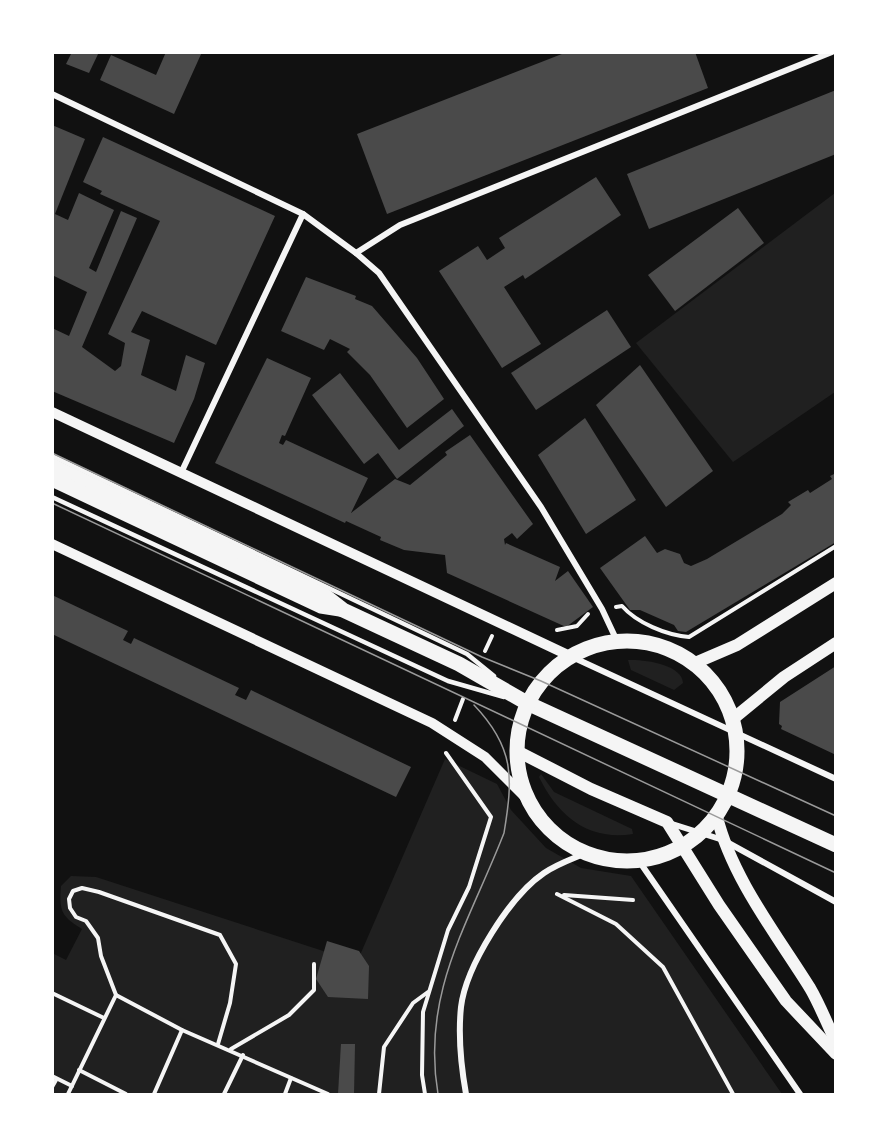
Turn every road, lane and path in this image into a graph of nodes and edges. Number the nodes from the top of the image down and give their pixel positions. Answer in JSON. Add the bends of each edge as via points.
{"nodes":[{"id":1,"x":832,"y":52,"type":"edge"},
{"id":2,"x":52,"y":94,"type":"edge"},
{"id":3,"x":303,"y":214,"type":"junction"},
{"id":4,"x":356,"y":252,"type":"junction"},
{"id":5,"x":52,"y":412,"type":"edge"},
{"id":6,"x":52,"y":456,"type":"edge"},
{"id":7,"x":52,"y":466,"type":"edge"},
{"id":8,"x":181,"y":473,"type":"junction"},
{"id":9,"x":52,"y":480,"type":"edge"},
{"id":10,"x":52,"y":497,"type":"edge"},
{"id":11,"x":52,"y":544,"type":"edge"},
{"id":12,"x":836,"y":546,"type":"edge"},
{"id":13,"x":235,"y":559,"type":"junction"},
{"id":14,"x":836,"y":583,"type":"edge"},
{"id":15,"x":622,"y":606,"type":"dead end"},
{"id":16,"x":590,"y":612,"type":"dead end"},
{"id":17,"x":547,"y":625,"type":"dead end"},
{"id":18,"x":616,"y":641,"type":"junction"},
{"id":19,"x":836,"y":643,"type":"edge"},
{"id":20,"x":570,"y":656,"type":"junction"},
{"id":21,"x":695,"y":663,"type":"junction"},
{"id":22,"x":526,"y":703,"type":"junction"},
{"id":23,"x":734,"y":718,"type":"junction"},
{"id":24,"x":737,"y":733,"type":"junction"},
{"id":25,"x":442,"y":748,"type":"dead end"},
{"id":26,"x":516,"y":751,"type":"junction"},
{"id":27,"x":836,"y":779,"type":"edge"},
{"id":28,"x":730,"y":795,"type":"junction"},
{"id":29,"x":528,"y":800,"type":"junction"},
{"id":30,"x":717,"y":817,"type":"junction"},
{"id":31,"x":668,"y":822,"type":"junction"},
{"id":32,"x":700,"y":835,"type":"junction"},
{"id":33,"x":723,"y":840,"type":"junction"},
{"id":34,"x":836,"y":845,"type":"edge"},
{"id":35,"x":683,"y":847,"type":"junction"},
{"id":36,"x":586,"y":854,"type":"junction"},
{"id":37,"x":639,"y":861,"type":"junction"},
{"id":38,"x":633,"y":900,"type":"dead end"},
{"id":39,"x":836,"y":902,"type":"edge"},
{"id":40,"x":314,"y":964,"type":"dead end"},
{"id":41,"x":429,"y":992,"type":"junction"},
{"id":42,"x":52,"y":993,"type":"edge"},
{"id":43,"x":116,"y":995,"type":"junction"},
{"id":44,"x":104,"y":1018,"type":"junction"},
{"id":45,"x":182,"y":1030,"type":"junction"},
{"id":46,"x":836,"y":1042,"type":"edge"},
{"id":47,"x":218,"y":1044,"type":"junction"},
{"id":48,"x":231,"y":1050,"type":"junction"},
{"id":49,"x":836,"y":1054,"type":"edge"},
{"id":50,"x":243,"y":1055,"type":"junction"},
{"id":51,"x":78,"y":1070,"type":"junction"},
{"id":52,"x":54,"y":1078,"type":"edge"},
{"id":53,"x":291,"y":1078,"type":"junction"},
{"id":54,"x":72,"y":1086,"type":"junction"},
{"id":55,"x":52,"y":1087,"type":"edge"},
{"id":56,"x":68,"y":1095,"type":"edge"},
{"id":57,"x":126,"y":1095,"type":"edge"},
{"id":58,"x":154,"y":1095,"type":"edge"},
{"id":59,"x":224,"y":1095,"type":"edge"},
{"id":60,"x":285,"y":1095,"type":"edge"},
{"id":61,"x":328,"y":1095,"type":"edge"},
{"id":62,"x":379,"y":1095,"type":"edge"},
{"id":63,"x":425,"y":1095,"type":"edge"},
{"id":64,"x":466,"y":1095,"type":"edge"},
{"id":65,"x":733,"y":1095,"type":"edge"},
{"id":66,"x":800,"y":1095,"type":"edge"}],
"edges":[{"from":1,"to":4,"type":"street","via":[[400,225]]},
{"from":2,"to":3,"type":"street"},
{"from":3,"to":4,"type":"street"},
{"from":3,"to":8,"type":"street"},
{"from":4,"to":18,"type":"street","via":[[379,273],[402,303],[541,507],[602,609]]},
{"from":5,"to":8,"type":"street"},
{"from":6,"to":22,"type":"lane","via":[[467,654]]},
{"from":7,"to":13,"type":"main road"},
{"from":8,"to":20,"type":"street"},
{"from":9,"to":13,"type":"main road"},
{"from":10,"to":22,"type":"lane","via":[[448,681]]},
{"from":11,"to":29,"type":"street","via":[[432,723],[485,758]]},
{"from":12,"to":15,"type":"path","via":[[689,637],[639,621]]},
{"from":13,"to":22,"type":"main road","via":[[325,596],[343,610],[459,664]]},
{"from":14,"to":21,"type":"main road","via":[[737,645]]},
{"from":16,"to":17,"type":"path","via":[[577,626],[557,630]]},
{"from":18,"to":20,"type":"main road"},
{"from":18,"to":21,"type":"main road","via":[[671,649]]},
{"from":19,"to":23,"type":"main road","via":[[784,677]]},
{"from":20,"to":22,"type":"main road","via":[[541,681]]},
{"from":20,"to":24,"type":"street"},
{"from":21,"to":23,"type":"main road","via":[[719,687]]},
{"from":22,"to":26,"type":"main road","via":[[518,726]]},
{"from":22,"to":28,"type":"main road"},
{"from":23,"to":24,"type":"main road"},
{"from":24,"to":27,"type":"street"},
{"from":24,"to":28,"type":"main road","via":[[737,770]]},
{"from":25,"to":41,"type":"path","via":[[491,818]]},
{"from":26,"to":29,"type":"main road"},
{"from":26,"to":31,"type":"main road"},
{"from":28,"to":30,"type":"main road"},
{"from":28,"to":34,"type":"main road"},
{"from":29,"to":36,"type":"main road","via":[[543,822]]},
{"from":30,"to":32,"type":"main road"},
{"from":30,"to":33,"type":"main road"},
{"from":31,"to":32,"type":"street"},
{"from":31,"to":35,"type":"main road"},
{"from":32,"to":33,"type":"street"},
{"from":32,"to":35,"type":"main road"},
{"from":33,"to":39,"type":"street"},
{"from":33,"to":46,"type":"main road","via":[[781,945],[811,989]]},
{"from":35,"to":37,"type":"main road"},
{"from":35,"to":49,"type":"main road","via":[[786,1001]]},
{"from":36,"to":37,"type":"main road","via":[[613,861]]},
{"from":36,"to":64,"type":"street","via":[[554,866],[525,888],[482,948],[462,1006],[461,1068]]},
{"from":37,"to":66,"type":"street"},
{"from":38,"to":65,"type":"path","via":[[557,894],[616,924],[663,968]]},
{"from":40,"to":48,"type":"path","via":[[314,990],[289,1015]]},
{"from":41,"to":62,"type":"path","via":[[413,1003],[384,1047]]},
{"from":41,"to":63,"type":"path","via":[[423,1012]]},
{"from":42,"to":44,"type":"path"},
{"from":43,"to":44,"type":"path"},
{"from":43,"to":45,"type":"path"},
{"from":43,"to":47,"type":"path","via":[[98,938],[70,908],[73,891],[82,888],[99,892],[220,935],[236,964]]},
{"from":44,"to":51,"type":"path"},
{"from":45,"to":47,"type":"path"},
{"from":45,"to":58,"type":"path"},
{"from":47,"to":48,"type":"path"},
{"from":48,"to":50,"type":"path"},
{"from":50,"to":53,"type":"path"},
{"from":50,"to":59,"type":"path"},
{"from":51,"to":54,"type":"path"},
{"from":51,"to":57,"type":"path"},
{"from":52,"to":54,"type":"path"},
{"from":52,"to":55,"type":"path"},
{"from":53,"to":60,"type":"path"},
{"from":53,"to":61,"type":"path"},
{"from":54,"to":56,"type":"path"}]}
